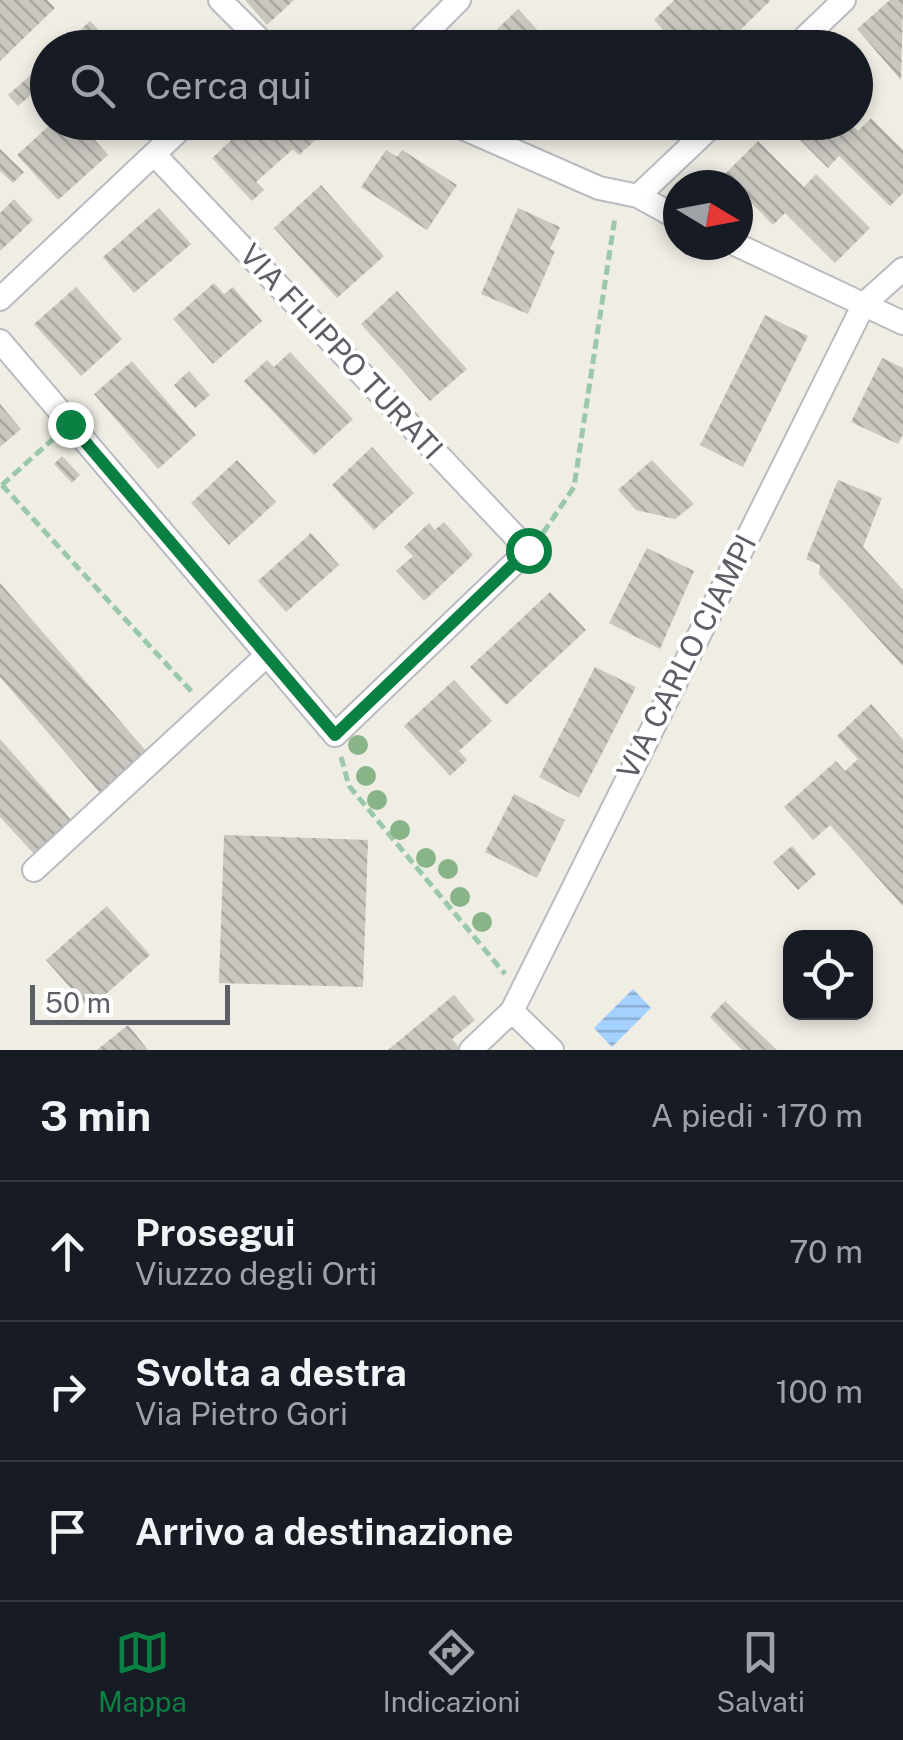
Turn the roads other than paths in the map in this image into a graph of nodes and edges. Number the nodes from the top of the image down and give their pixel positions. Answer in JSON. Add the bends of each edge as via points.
{"nodes":[{"id":1,"x":220,"y":0,"type":"edge"},
{"id":2,"x":459,"y":0,"type":"edge"},
{"id":3,"x":844,"y":0,"type":"edge"},
{"id":4,"x":250,"y":30,"type":"edge"},
{"id":5,"x":429,"y":30,"type":"edge"},
{"id":6,"x":813,"y":30,"type":"edge"},
{"id":7,"x":169,"y":140,"type":"edge"},
{"id":8,"x":489,"y":140,"type":"edge"},
{"id":9,"x":694,"y":140,"type":"edge"},
{"id":10,"x":154,"y":154,"type":"junction"},
{"id":11,"x":629,"y":194,"type":"junction"},
{"id":12,"x":663,"y":211,"type":"edge"},
{"id":13,"x":753,"y":253,"type":"edge"},
{"id":14,"x":903,"y":268,"type":"edge"},
{"id":15,"x":0,"y":299,"type":"edge"},
{"id":16,"x":864,"y":304,"type":"junction"},
{"id":17,"x":903,"y":324,"type":"edge"},
{"id":18,"x":0,"y":341,"type":"edge"},
{"id":19,"x":267,"y":655,"type":"junction"},
{"id":20,"x":34,"y":870,"type":"dead end"},
{"id":21,"x":516,"y":1002,"type":"junction"},
{"id":22,"x":471,"y":1050,"type":"edge"},
{"id":23,"x":552,"y":1050,"type":"edge"}],
"edges":[{"from":1,"to":4,"type":"street"},
{"from":2,"to":5,"type":"street"},
{"from":3,"to":6,"type":"street"},
{"from":7,"to":10,"type":"street"},
{"from":8,"to":11,"type":"street","via":[[599,188]]},
{"from":9,"to":11,"type":"street"},
{"from":10,"to":15,"type":"street"},
{"from":10,"to":19,"type":"street","name":"VIA FILIPPO TURATI","via":[[528,550],[335,735]]},
{"from":11,"to":12,"type":"street"},
{"from":13,"to":16,"type":"street"},
{"from":14,"to":16,"type":"street"},
{"from":16,"to":17,"type":"street"},
{"from":16,"to":21,"type":"street","name":"VIA CARLO CIAMPI"},
{"from":18,"to":19,"type":"street"},
{"from":19,"to":20,"type":"street"},
{"from":21,"to":22,"type":"street","name":"VIA CARLO CIAMPI"},
{"from":21,"to":23,"type":"street"}]}
